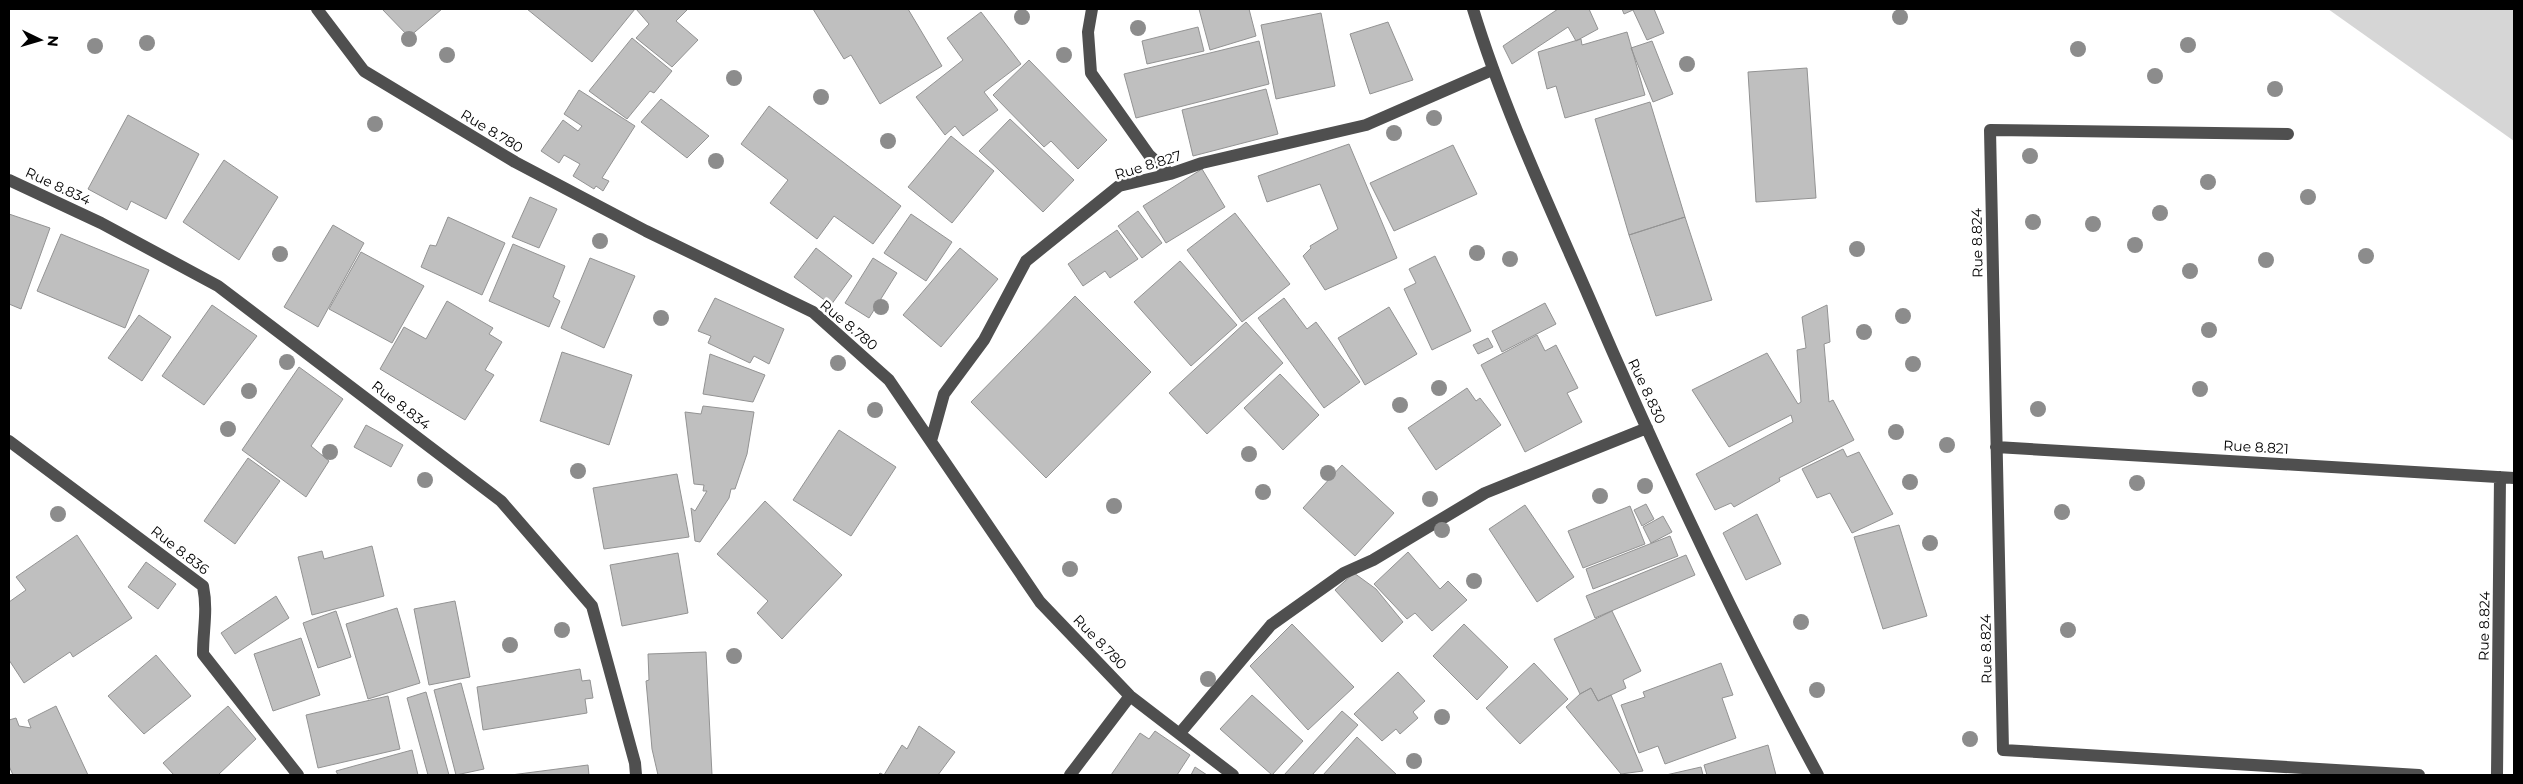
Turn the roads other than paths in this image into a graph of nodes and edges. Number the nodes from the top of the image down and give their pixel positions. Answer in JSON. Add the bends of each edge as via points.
{"nodes":[{"id":1,"x":317,"y":9,"type":"edge"},
{"id":2,"x":1092,"y":9,"type":"edge"},
{"id":3,"x":1473,"y":9,"type":"edge"},
{"id":4,"x":1492,"y":70,"type":"junction"},
{"id":5,"x":2288,"y":134,"type":"dead end"},
{"id":6,"x":1170,"y":174,"type":"junction"},
{"id":7,"x":9,"y":180,"type":"edge"},
{"id":8,"x":1647,"y":428,"type":"junction"},
{"id":9,"x":9,"y":441,"type":"edge"},
{"id":10,"x":931,"y":441,"type":"junction"},
{"id":11,"x":1996,"y":447,"type":"junction"},
{"id":12,"x":2500,"y":477,"type":"junction"},
{"id":13,"x":2514,"y":478,"type":"edge"},
{"id":14,"x":1130,"y":696,"type":"junction"},
{"id":15,"x":1180,"y":733,"type":"junction"},
{"id":16,"x":298,"y":775,"type":"edge"},
{"id":17,"x":636,"y":775,"type":"edge"},
{"id":18,"x":1070,"y":775,"type":"edge"},
{"id":19,"x":1232,"y":775,"type":"edge"},
{"id":20,"x":1818,"y":775,"type":"edge"},
{"id":21,"x":2419,"y":775,"type":"edge"},
{"id":22,"x":2497,"y":775,"type":"edge"}],
"edges":[{"from":1,"to":10,"type":"street","name":"Rue 8.780","via":[[364,71],[515,162],[646,231],[813,312],[889,380]]},
{"from":2,"to":6,"type":"street","via":[[1088,32],[1091,73],[1149,155]]},
{"from":3,"to":4,"type":"street","name":"Rue 8.830"},
{"from":4,"to":6,"type":"street","name":"Rue 8.827","via":[[1366,125],[1202,163]]},
{"from":4,"to":8,"type":"street","name":"Rue 8.830"},
{"from":5,"to":11,"type":"street","name":"Rue 8.824","via":[[1990,130]]},
{"from":6,"to":10,"type":"street","name":"Rue 8.827","via":[[1119,186],[1026,261],[984,340],[944,394]]},
{"from":7,"to":17,"type":"street","name":"Rue 8.834","via":[[100,223],[218,286],[500,501],[592,606]]},
{"from":8,"to":15,"type":"street","via":[[1485,492],[1332,581],[1271,625]]},
{"from":8,"to":20,"type":"street","name":"Rue 8.830","via":[[1758,664]]},
{"from":9,"to":16,"type":"street","name":"Rue 8.836","via":[[203,586],[207,607],[204,654]]},
{"from":10,"to":14,"type":"street","name":"Rue 8.780","via":[[1040,602]]},
{"from":11,"to":12,"type":"street","name":"Rue 8.821"},
{"from":11,"to":21,"type":"street","name":"Rue 8.824","via":[[2003,750]]},
{"from":12,"to":13,"type":"street","name":"Rue 8.821"},
{"from":12,"to":22,"type":"street","name":"Rue 8.824"},
{"from":14,"to":15,"type":"street","name":"Rue 8.780"},
{"from":14,"to":18,"type":"street"},
{"from":15,"to":19,"type":"street","name":"Rue 8.780"}]}
